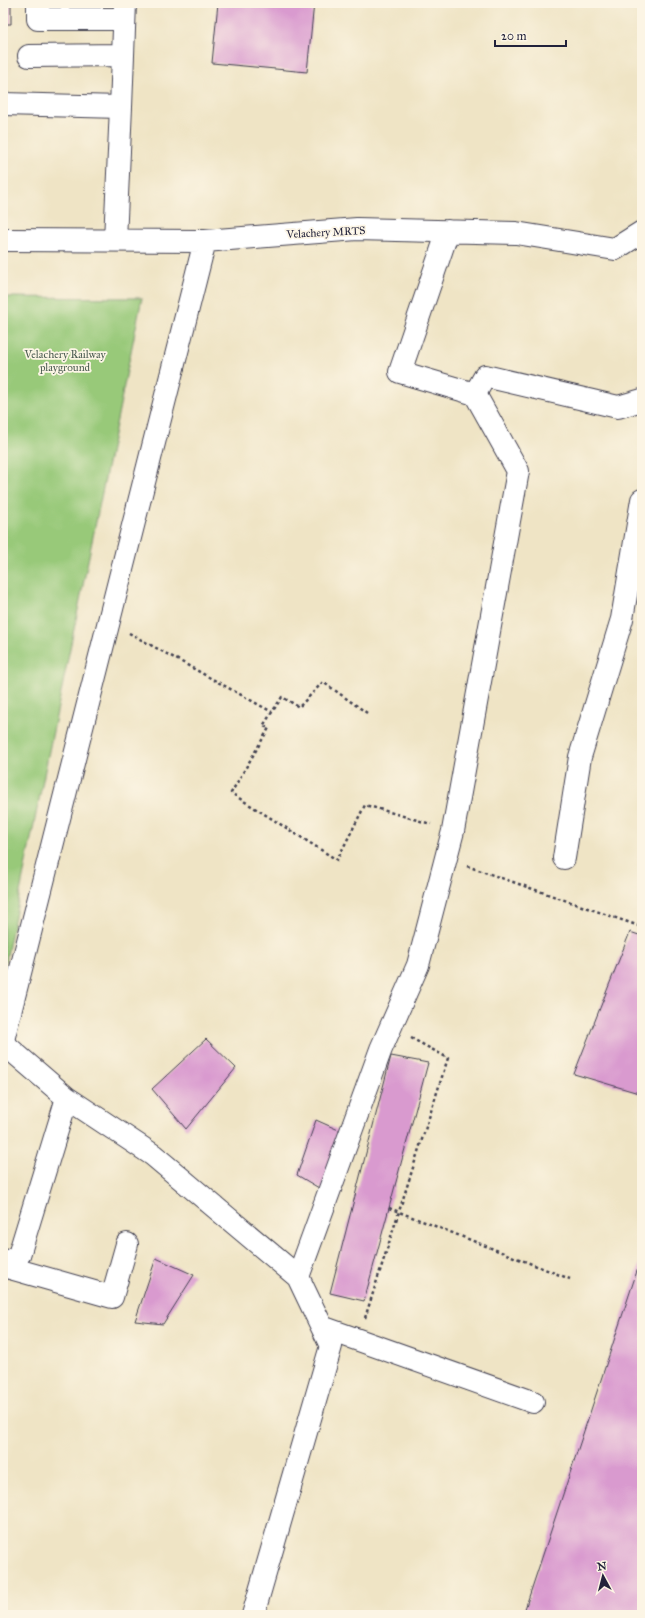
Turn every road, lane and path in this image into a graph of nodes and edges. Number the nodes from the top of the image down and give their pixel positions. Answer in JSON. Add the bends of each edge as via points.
{"nodes":[{"id":1,"x":38,"y":3,"type":"edge"},
{"id":2,"x":124,"y":11,"type":"edge"},
{"id":3,"x":123,"y":55,"type":"junction"},
{"id":4,"x":29,"y":56,"type":"dead end"},
{"id":5,"x":3,"y":104,"type":"edge"},
{"id":6,"x":121,"y":107,"type":"junction"},
{"id":7,"x":448,"y":231,"type":"junction"},
{"id":8,"x":642,"y":232,"type":"edge"},
{"id":9,"x":3,"y":240,"type":"edge"},
{"id":10,"x":115,"y":240,"type":"junction"},
{"id":11,"x":205,"y":241,"type":"junction"},
{"id":12,"x":475,"y":394,"type":"junction"},
{"id":13,"x":642,"y":400,"type":"edge"},
{"id":14,"x":642,"y":500,"type":"edge"},
{"id":15,"x":109,"y":622,"type":"junction"},
{"id":16,"x":272,"y":712,"type":"junction"},
{"id":17,"x":368,"y":713,"type":"dead end"},
{"id":18,"x":453,"y":831,"type":"junction"},
{"id":19,"x":564,"y":858,"type":"dead end"},
{"id":20,"x":445,"y":859,"type":"junction"},
{"id":21,"x":642,"y":927,"type":"edge"},
{"id":22,"x":391,"y":1027,"type":"junction"},
{"id":23,"x":3,"y":1040,"type":"edge"},
{"id":24,"x":3,"y":1043,"type":"edge"},
{"id":25,"x":67,"y":1098,"type":"junction"},
{"id":26,"x":389,"y":1208,"type":"dead end"},
{"id":27,"x":399,"y":1212,"type":"junction"},
{"id":28,"x":127,"y":1244,"type":"dead end"},
{"id":29,"x":3,"y":1265,"type":"edge"},
{"id":30,"x":298,"y":1277,"type":"junction"},
{"id":31,"x":570,"y":1279,"type":"dead end"},
{"id":32,"x":322,"y":1326,"type":"junction"},
{"id":33,"x":359,"y":1340,"type":"junction"},
{"id":34,"x":533,"y":1402,"type":"dead end"},
{"id":35,"x":253,"y":1615,"type":"edge"}],
"edges":[{"from":1,"to":2,"type":"street","via":[[38,19]]},
{"from":2,"to":3,"type":"street"},
{"from":3,"to":4,"type":"street"},
{"from":3,"to":6,"type":"street"},
{"from":5,"to":6,"type":"street"},
{"from":6,"to":10,"type":"street"},
{"from":7,"to":8,"type":"street","name":"Velachery MRTS","via":[[516,233],[615,249]]},
{"from":7,"to":11,"type":"street","name":"Velachery MRTS","via":[[358,229]]},
{"from":7,"to":12,"type":"street","via":[[400,372]]},
{"from":9,"to":10,"type":"street","name":"Velachery MRTS"},
{"from":10,"to":11,"type":"street","name":"Velachery MRTS"},
{"from":11,"to":15,"type":"street"},
{"from":12,"to":13,"type":"street","via":[[485,376],[618,407]]},
{"from":12,"to":18,"type":"street","via":[[518,471]]},
{"from":14,"to":19,"type":"street","via":[[622,619],[580,757]]},
{"from":15,"to":16,"type":"path"},
{"from":15,"to":23,"type":"street"},
{"from":16,"to":17,"type":"path","via":[[282,697],[299,707],[323,682]]},
{"from":16,"to":18,"type":"path","via":[[263,726],[269,728],[231,793],[337,860],[365,805]]},
{"from":18,"to":20,"type":"street"},
{"from":20,"to":21,"type":"path"},
{"from":20,"to":22,"type":"street","via":[[418,964]]},
{"from":22,"to":27,"type":"path","via":[[448,1058]]},
{"from":22,"to":30,"type":"street"},
{"from":24,"to":25,"type":"street"},
{"from":25,"to":29,"type":"street","via":[[19,1255]]},
{"from":25,"to":30,"type":"street","via":[[153,1155]]},
{"from":26,"to":27,"type":"path"},
{"from":27,"to":31,"type":"path"},
{"from":27,"to":33,"type":"path"},
{"from":28,"to":29,"type":"street","via":[[112,1297]]},
{"from":30,"to":32,"type":"street"},
{"from":32,"to":33,"type":"street"},
{"from":32,"to":35,"type":"street","via":[[331,1346]]},
{"from":33,"to":34,"type":"street"}]}
